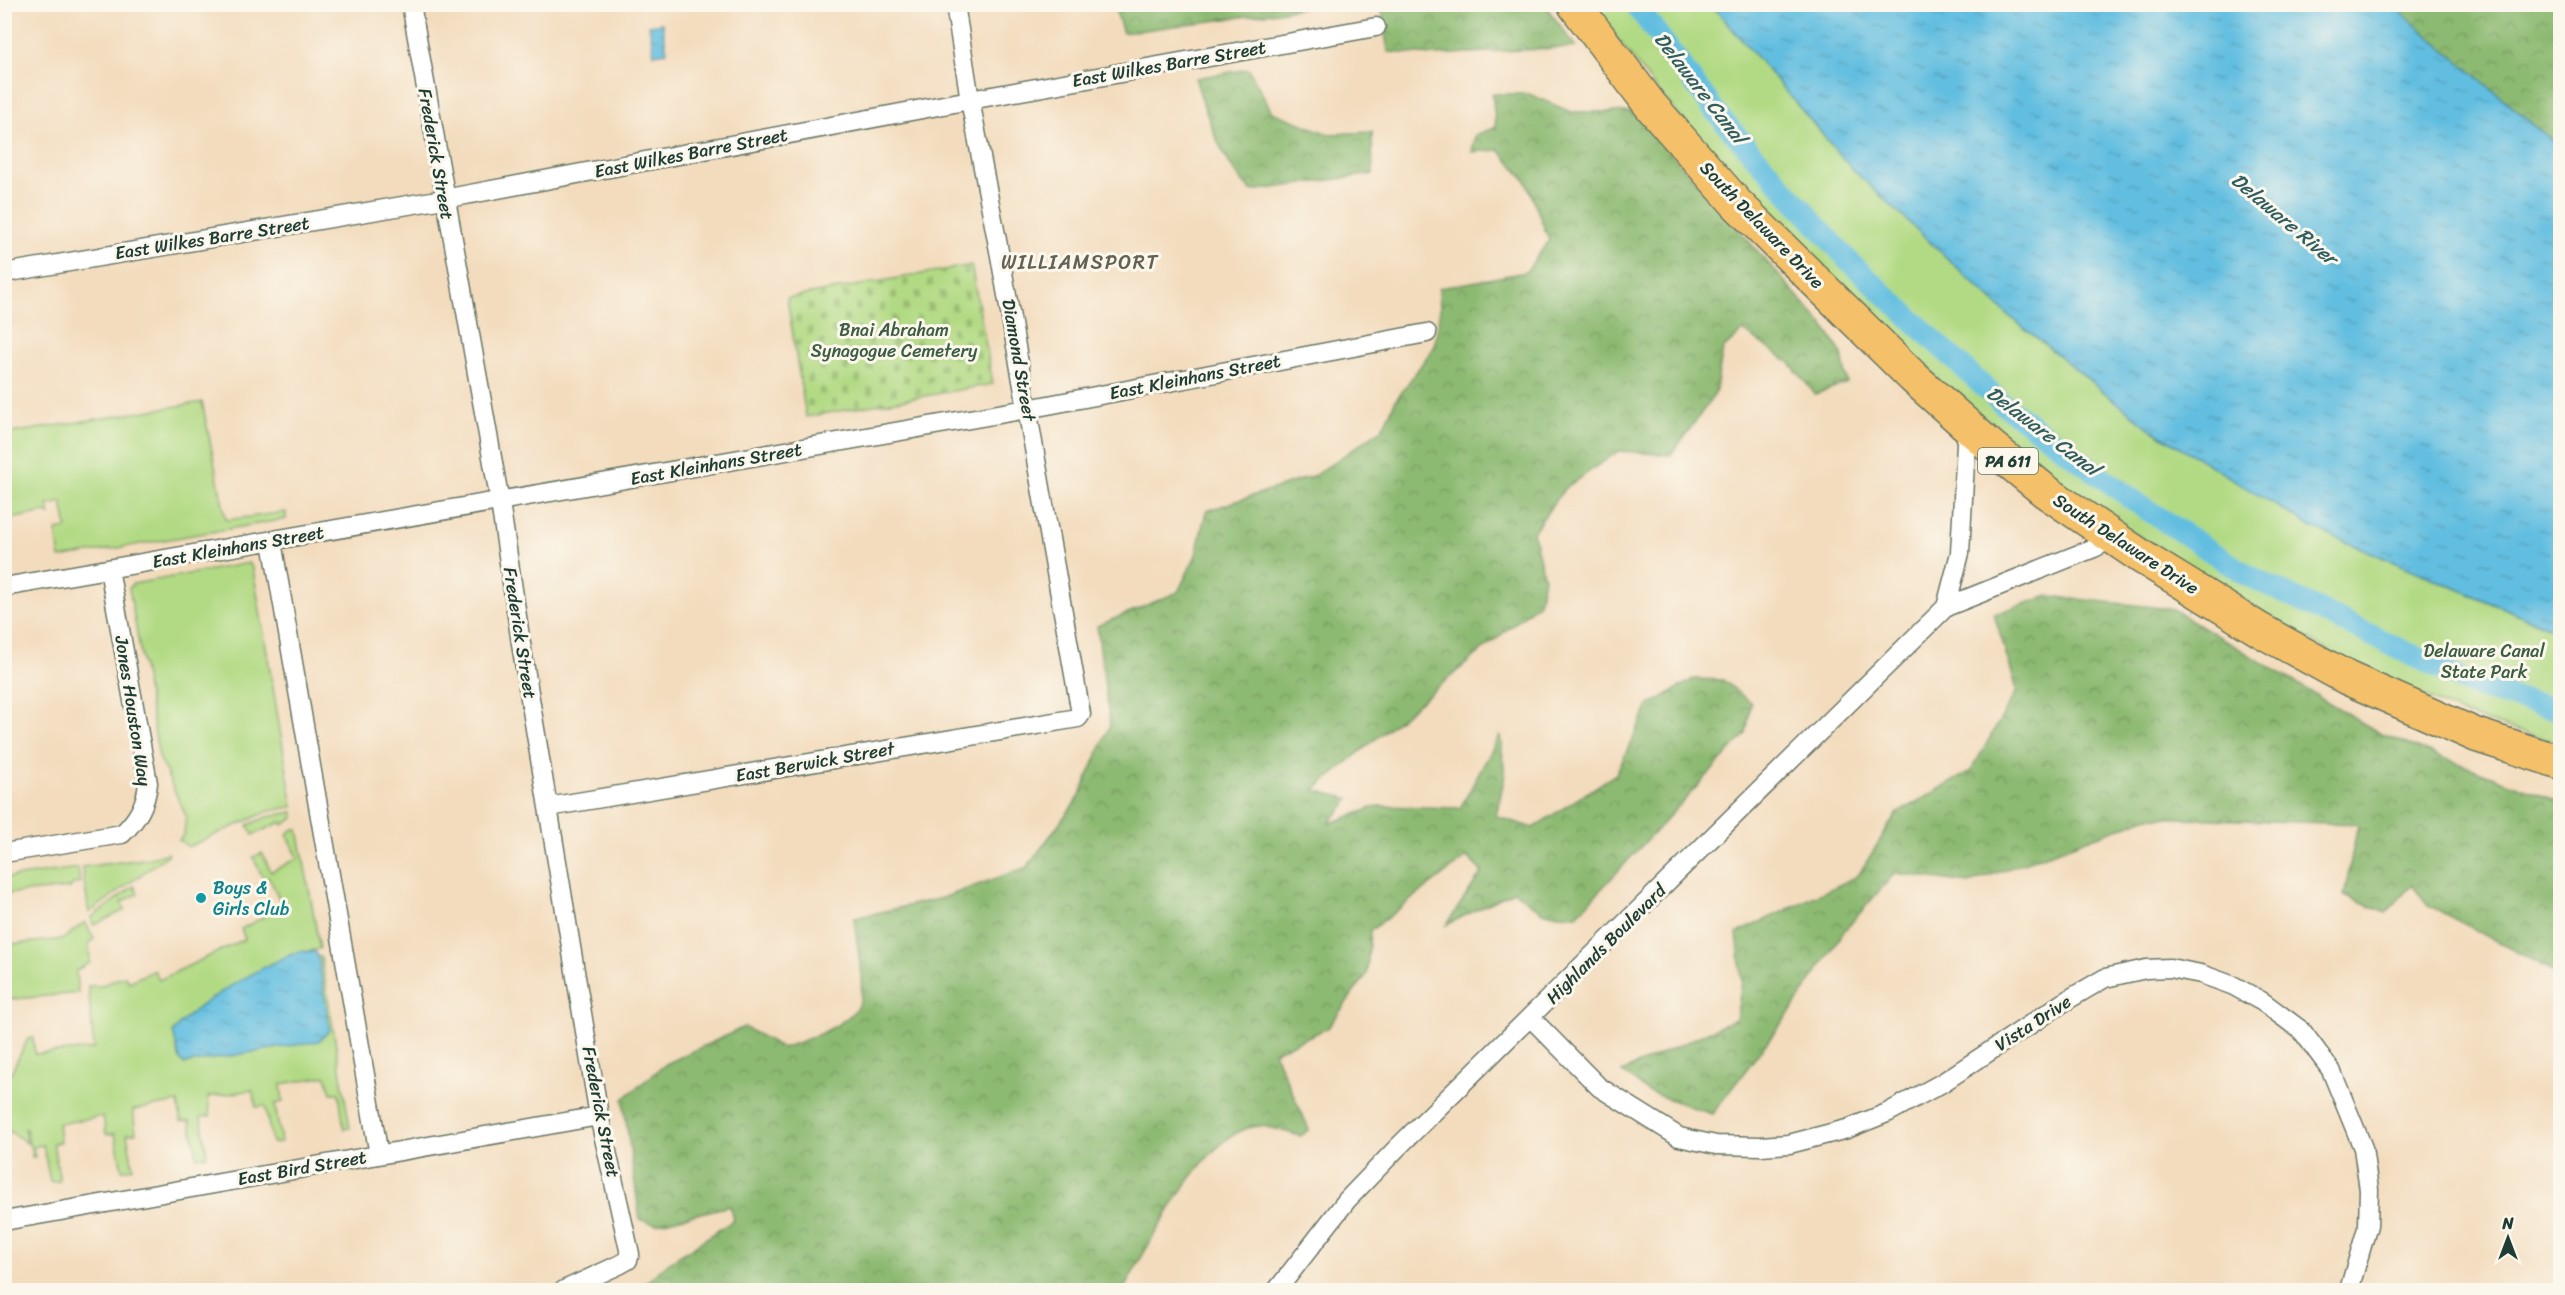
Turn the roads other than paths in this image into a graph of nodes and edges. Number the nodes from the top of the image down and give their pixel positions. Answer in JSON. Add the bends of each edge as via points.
{"nodes":[{"id":1,"x":411,"y":4,"type":"edge"},
{"id":2,"x":955,"y":4,"type":"edge"},
{"id":3,"x":1574,"y":4,"type":"edge"},
{"id":4,"x":1376,"y":27,"type":"dead end"},
{"id":5,"x":969,"y":100,"type":"junction"},
{"id":6,"x":444,"y":199,"type":"junction"},
{"id":7,"x":4,"y":273,"type":"edge"},
{"id":8,"x":1427,"y":333,"type":"dead end"},
{"id":9,"x":1027,"y":409,"type":"junction"},
{"id":10,"x":1967,"y":426,"type":"junction"},
{"id":11,"x":500,"y":502,"type":"junction"},
{"id":12,"x":2113,"y":538,"type":"junction"},
{"id":13,"x":272,"y":542,"type":"junction"},
{"id":14,"x":109,"y":570,"type":"junction"},
{"id":15,"x":4,"y":587,"type":"edge"},
{"id":16,"x":1946,"y":607,"type":"junction"},
{"id":17,"x":1082,"y":714,"type":"joint"},
{"id":18,"x":2560,"y":762,"type":"edge"},
{"id":19,"x":548,"y":807,"type":"junction"},
{"id":20,"x":4,"y":853,"type":"edge"},
{"id":21,"x":1531,"y":1018,"type":"junction"},
{"id":22,"x":599,"y":1116,"type":"junction"},
{"id":23,"x":378,"y":1155,"type":"junction"},
{"id":24,"x":4,"y":1221,"type":"edge"},
{"id":25,"x":564,"y":1290,"type":"edge"},
{"id":26,"x":1277,"y":1290,"type":"edge"},
{"id":27,"x":2349,"y":1290,"type":"edge"}],
"edges":[{"from":1,"to":6,"type":"street","name":"Frederick Street"},
{"from":2,"to":5,"type":"street","name":"Diamond Street"},
{"from":3,"to":10,"type":"highway","name":"South Delaware Drive","number":"PA 611","via":[[1651,106],[1737,204]]},
{"from":4,"to":5,"type":"street","name":"East Wilkes Barre Street"},
{"from":5,"to":6,"type":"street","name":"East Wilkes Barre Street"},
{"from":5,"to":9,"type":"street","name":"Diamond Street"},
{"from":6,"to":7,"type":"street","name":"East Wilkes Barre Street"},
{"from":6,"to":11,"type":"street","name":"Frederick Street"},
{"from":8,"to":9,"type":"street","name":"East Kleinhans Street"},
{"from":9,"to":11,"type":"street","name":"East Kleinhans Street"},
{"from":9,"to":17,"type":"street","name":"Diamond Street"},
{"from":10,"to":12,"type":"highway","name":"South Delaware Drive","number":"PA 611","via":[[2045,491]]},
{"from":10,"to":16,"type":"street","via":[[1960,553]]},
{"from":11,"to":13,"type":"street","name":"East Kleinhans Street"},
{"from":11,"to":19,"type":"street","name":"Frederick Street"},
{"from":12,"to":16,"type":"street","name":"Highlands Boulevard"},
{"from":12,"to":18,"type":"highway","name":"South Delaware Drive","number":"PA 611","via":[[2260,630],[2347,678],[2476,735]]},
{"from":13,"to":14,"type":"street","name":"East Kleinhans Street"},
{"from":13,"to":23,"type":"street"},
{"from":14,"to":15,"type":"street","name":"East Kleinhans Street"},
{"from":14,"to":20,"type":"street","name":"Jones Houston Way","via":[[148,783],[146,801],[133,824],[122,834]]},
{"from":16,"to":21,"type":"street","name":"Highlands Boulevard"},
{"from":17,"to":19,"type":"street","name":"East Berwick Street","via":[[1078,718]]},
{"from":19,"to":22,"type":"street","name":"Frederick Street"},
{"from":21,"to":26,"type":"street","name":"Highlands Boulevard","via":[[1347,1200]]},
{"from":21,"to":27,"type":"street","name":"Vista Drive","via":[[1599,1087],[1679,1137],[1716,1145],[1761,1146],[1789,1144],[1847,1130],[1887,1113],[1942,1083],[2105,978],[2162,969],[2201,974],[2263,1002],[2302,1031],[2331,1070],[2363,1148],[2369,1190],[2368,1225]]},
{"from":22,"to":23,"type":"street","name":"East Bird Street"},
{"from":22,"to":25,"type":"street","name":"Frederick Street","via":[[630,1254],[628,1260]]},
{"from":23,"to":24,"type":"street","name":"East Bird Street"}]}
